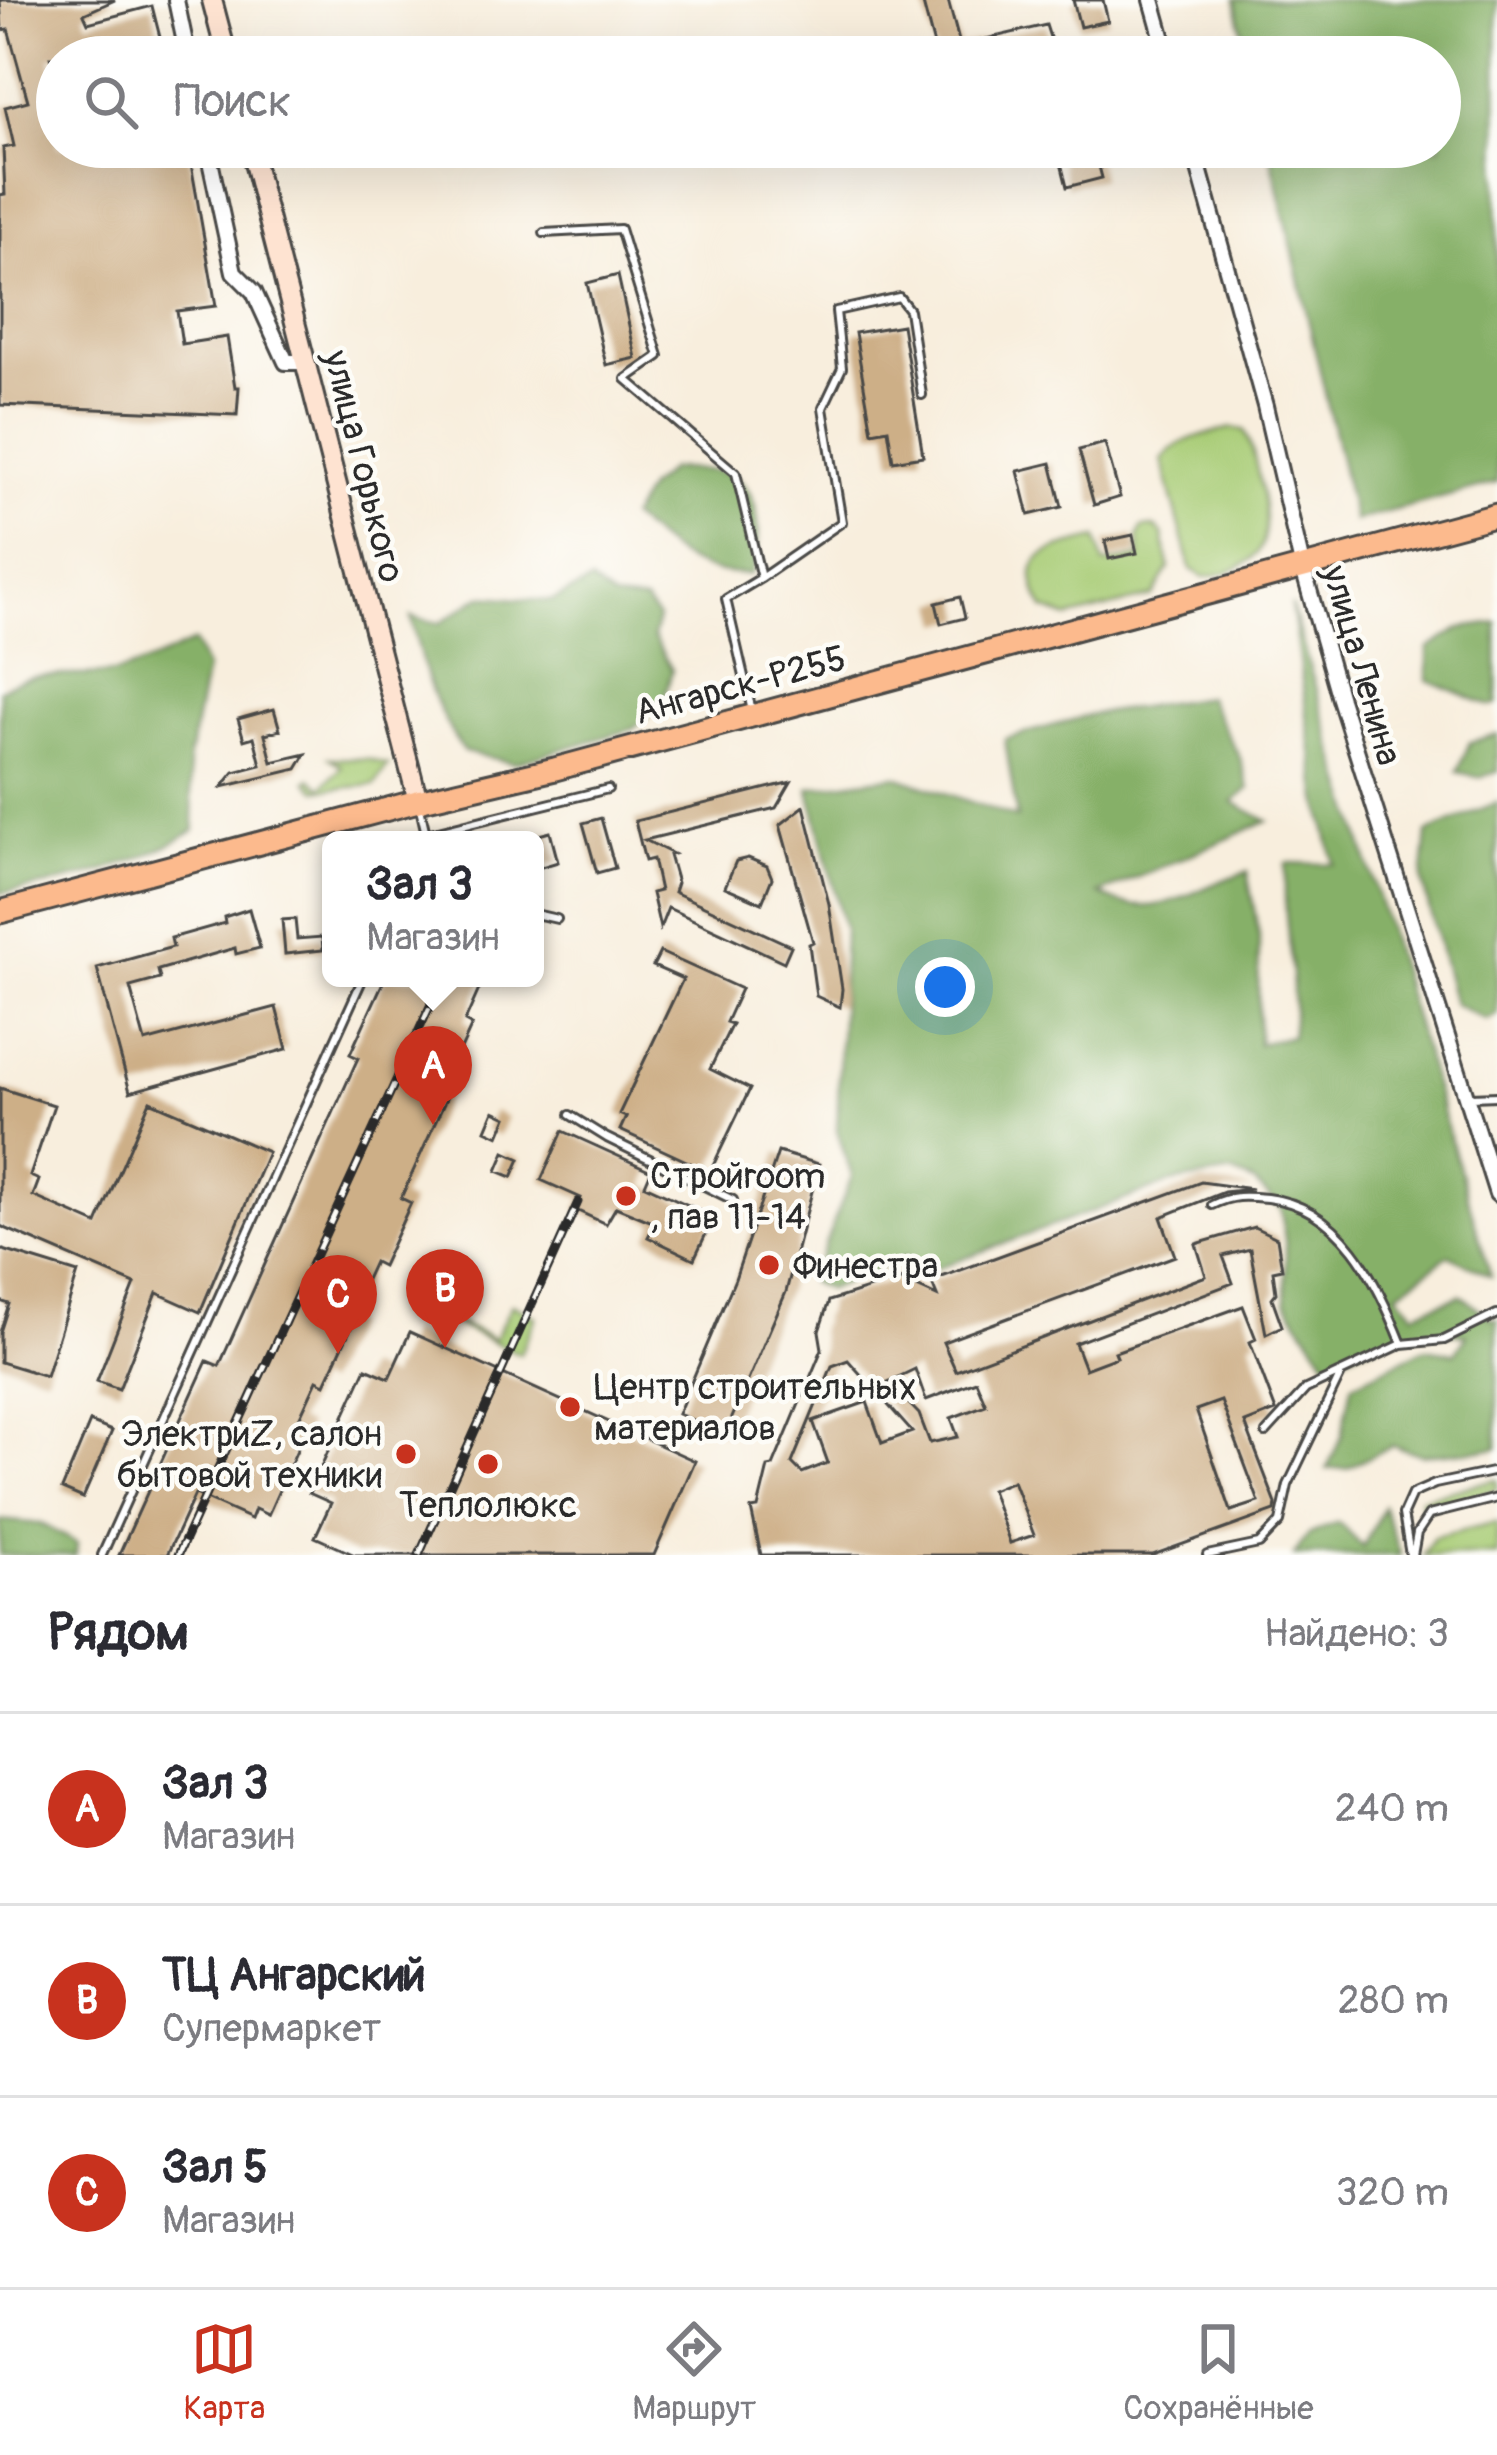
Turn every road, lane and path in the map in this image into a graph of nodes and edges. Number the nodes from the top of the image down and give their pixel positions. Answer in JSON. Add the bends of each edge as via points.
{"nodes":[{"id":1,"x":176,"y":0,"type":"edge"},
{"id":2,"x":212,"y":0,"type":"edge"},
{"id":3,"x":1152,"y":0,"type":"edge"},
{"id":4,"x":184,"y":36,"type":"edge"},
{"id":5,"x":221,"y":36,"type":"edge"},
{"id":6,"x":1162,"y":36,"type":"edge"},
{"id":7,"x":212,"y":168,"type":"edge"},
{"id":8,"x":255,"y":168,"type":"edge"},
{"id":9,"x":1199,"y":168,"type":"edge"},
{"id":10,"x":544,"y":233,"type":"dead end"},
{"id":11,"x":305,"y":362,"type":"junction"},
{"id":12,"x":922,"y":394,"type":"dead end"},
{"id":13,"x":1497,"y":515,"type":"edge"},
{"id":14,"x":1302,"y":565,"type":"junction"},
{"id":15,"x":761,"y":578,"type":"junction"},
{"id":16,"x":752,"y":714,"type":"junction"},
{"id":17,"x":608,"y":789,"type":"dead end"},
{"id":18,"x":418,"y":801,"type":"junction"},
{"id":19,"x":425,"y":831,"type":"edge"},
{"id":20,"x":438,"y":831,"type":"edge"},
{"id":21,"x":0,"y":912,"type":"edge"},
{"id":22,"x":544,"y":916,"type":"edge"},
{"id":23,"x":557,"y":920,"type":"dead end"},
{"id":24,"x":359,"y":987,"type":"edge"},
{"id":25,"x":1497,"y":1096,"type":"edge"},
{"id":26,"x":1467,"y":1098,"type":"junction"},
{"id":27,"x":570,"y":1115,"type":"dead end"},
{"id":28,"x":1497,"y":1194,"type":"edge"},
{"id":29,"x":733,"y":1200,"type":"dead end"},
{"id":30,"x":1212,"y":1205,"type":"dead end"},
{"id":31,"x":1497,"y":1314,"type":"edge"},
{"id":32,"x":1402,"y":1344,"type":"junction"},
{"id":33,"x":1341,"y":1373,"type":"junction"},
{"id":34,"x":1266,"y":1433,"type":"dead end"},
{"id":35,"x":1497,"y":1471,"type":"edge"},
{"id":36,"x":1497,"y":1498,"type":"edge"},
{"id":37,"x":102,"y":1555,"type":"edge"},
{"id":38,"x":1207,"y":1555,"type":"edge"},
{"id":39,"x":1412,"y":1555,"type":"edge"}],
"edges":[{"from":1,"to":4,"type":"street"},
{"from":2,"to":5,"type":"street"},
{"from":3,"to":6,"type":"street"},
{"from":7,"to":11,"type":"street","via":[[234,272],[254,292],[286,362]]},
{"from":8,"to":11,"type":"street","name":"улица Горького"},
{"from":9,"to":14,"type":"street","name":"улица Ленина"},
{"from":10,"to":15,"type":"lane","via":[[620,229],[658,356],[626,379],[736,473]]},
{"from":11,"to":18,"type":"street","name":"улица Горького"},
{"from":12,"to":15,"type":"lane","via":[[909,310],[899,297],[836,310],[842,368],[823,408],[842,522]]},
{"from":13,"to":14,"type":"main road","name":"Ангарск-Р255"},
{"from":14,"to":16,"type":"main road","name":"Ангарск-Р255"},
{"from":14,"to":26,"type":"street","name":"улица Ленина"},
{"from":15,"to":16,"type":"lane","via":[[726,599]]},
{"from":16,"to":18,"type":"main road","name":"Ангарск-Р255"},
{"from":17,"to":20,"type":"lane"},
{"from":18,"to":19,"type":"lane"},
{"from":18,"to":21,"type":"main road","name":"Ангарск-Р255"},
{"from":22,"to":23,"type":"lane"},
{"from":24,"to":37,"type":"lane"},
{"from":25,"to":26,"type":"lane"},
{"from":26,"to":28,"type":"street","name":"улица Ленина"},
{"from":27,"to":29,"type":"lane"},
{"from":30,"to":32,"type":"lane","via":[[1233,1195],[1280,1200],[1324,1217],[1384,1298]]},
{"from":31,"to":32,"type":"lane","via":[[1444,1340]]},
{"from":32,"to":33,"type":"lane"},
{"from":33,"to":34,"type":"lane","via":[[1306,1389]]},
{"from":33,"to":38,"type":"lane","via":[[1288,1484],[1280,1522],[1259,1544]]},
{"from":35,"to":39,"type":"lane","via":[[1408,1497],[1403,1514]]},
{"from":36,"to":39,"type":"lane","via":[[1429,1515]]}]}
